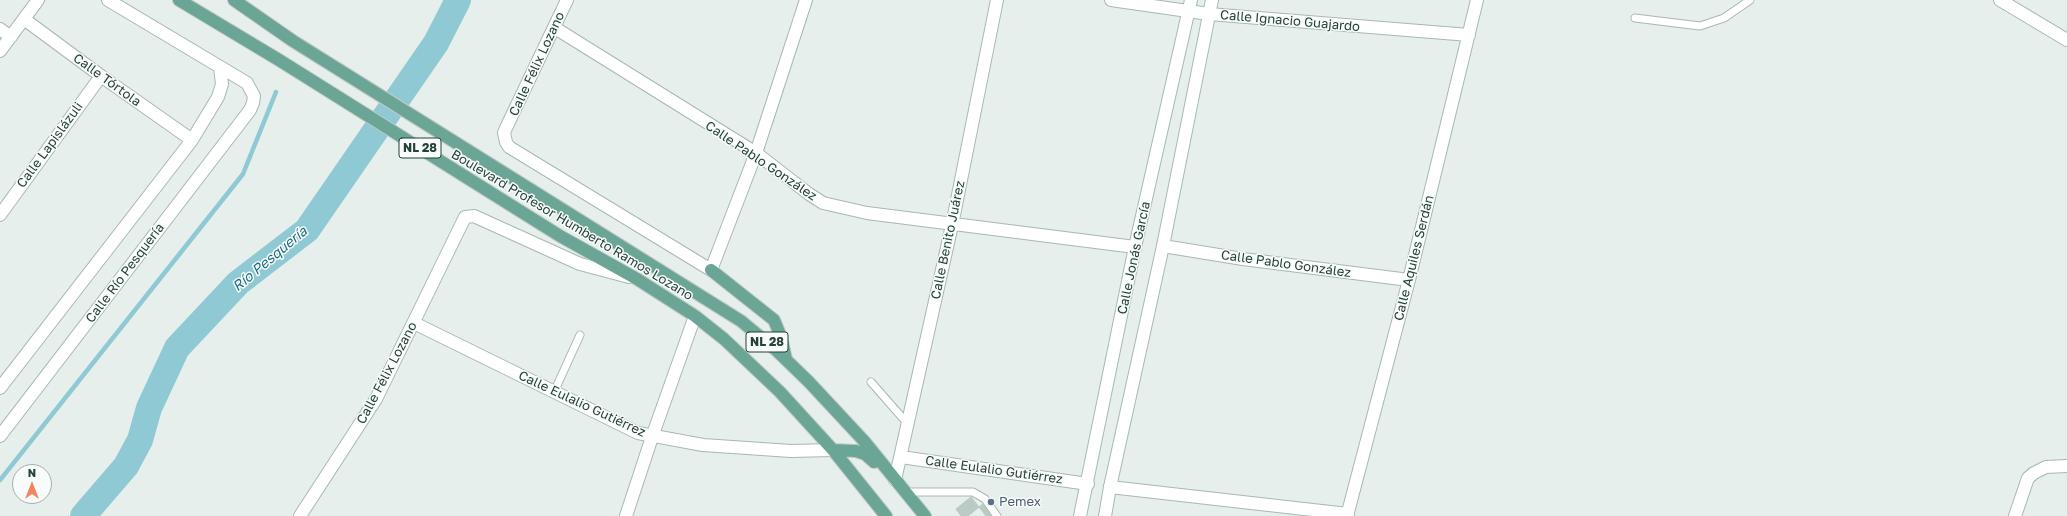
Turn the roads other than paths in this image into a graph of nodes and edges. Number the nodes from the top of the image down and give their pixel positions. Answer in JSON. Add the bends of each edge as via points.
{"nodes":[{"id":1,"x":38,"y":0,"type":"edge"},
{"id":2,"x":108,"y":0,"type":"edge"},
{"id":3,"x":179,"y":0,"type":"edge"},
{"id":4,"x":234,"y":0,"type":"edge"},
{"id":5,"x":567,"y":0,"type":"edge"},
{"id":6,"x":806,"y":0,"type":"edge"},
{"id":7,"x":997,"y":0,"type":"edge"},
{"id":8,"x":1111,"y":0,"type":"edge"},
{"id":9,"x":1212,"y":0,"type":"edge"},
{"id":10,"x":1477,"y":0,"type":"edge"},
{"id":11,"x":1750,"y":0,"type":"edge"},
{"id":12,"x":2000,"y":0,"type":"edge"},
{"id":13,"x":1190,"y":6,"type":"edge"},
{"id":14,"x":1210,"y":14,"type":"junction"},
{"id":15,"x":1635,"y":18,"type":"dead end"},
{"id":16,"x":24,"y":19,"type":"junction"},
{"id":17,"x":555,"y":28,"type":"junction"},
{"id":18,"x":0,"y":29,"type":"edge"},
{"id":19,"x":1469,"y":35,"type":"junction"},
{"id":20,"x":11,"y":37,"type":"junction"},
{"id":21,"x":2067,"y":40,"type":"edge"},
{"id":22,"x":0,"y":51,"type":"edge"},
{"id":23,"x":220,"y":68,"type":"junction"},
{"id":24,"x":101,"y":76,"type":"junction"},
{"id":25,"x":192,"y":140,"type":"junction"},
{"id":26,"x":756,"y":153,"type":"junction"},
{"id":27,"x":0,"y":215,"type":"edge"},
{"id":28,"x":952,"y":225,"type":"junction"},
{"id":29,"x":1163,"y":246,"type":"junction"},
{"id":30,"x":1135,"y":247,"type":"junction"},
{"id":31,"x":711,"y":270,"type":"junction"},
{"id":32,"x":637,"y":279,"type":"junction"},
{"id":33,"x":1409,"y":280,"type":"junction"},
{"id":34,"x":695,"y":316,"type":"junction"},
{"id":35,"x":414,"y":323,"type":"junction"},
{"id":36,"x":580,"y":335,"type":"dead end"},
{"id":37,"x":786,"y":359,"type":"junction"},
{"id":38,"x":871,"y":382,"type":"dead end"},
{"id":39,"x":0,"y":388,"type":"edge"},
{"id":40,"x":554,"y":392,"type":"junction"},
{"id":41,"x":907,"y":423,"type":"junction"},
{"id":42,"x":0,"y":436,"type":"edge"},
{"id":43,"x":652,"y":437,"type":"junction"},
{"id":44,"x":833,"y":450,"type":"junction"},
{"id":45,"x":901,"y":457,"type":"junction"},
{"id":46,"x":2067,"y":466,"type":"edge"},
{"id":47,"x":892,"y":477,"type":"junction"},
{"id":48,"x":1088,"y":484,"type":"junction"},
{"id":49,"x":1110,"y":487,"type":"junction"},
{"id":50,"x":906,"y":492,"type":"junction"},
{"id":51,"x":1291,"y":512,"type":"edge"},
{"id":52,"x":1347,"y":515,"type":"edge"},
{"id":53,"x":300,"y":516,"type":"edge"},
{"id":54,"x":626,"y":516,"type":"edge"},
{"id":55,"x":886,"y":516,"type":"edge"},
{"id":56,"x":925,"y":516,"type":"edge"},
{"id":57,"x":997,"y":516,"type":"edge"},
{"id":58,"x":1080,"y":516,"type":"edge"},
{"id":59,"x":1105,"y":516,"type":"edge"},
{"id":60,"x":2015,"y":516,"type":"edge"}],
"edges":[{"from":1,"to":16,"type":"street"},
{"from":2,"to":23,"type":"street"},
{"from":3,"to":32,"type":"main road","name":"Boulevard Profesor Humberto Ramos Lozano","number":"NL 28","via":[[560,236]]},
{"from":4,"to":37,"type":"main road","name":"Boulevard Profesor Humberto Ramos Lozano","number":"NL 28","via":[[293,41],[658,267],[741,321]]},
{"from":5,"to":17,"type":"street","name":"Calle Félix Lozano"},
{"from":6,"to":26,"type":"street"},
{"from":7,"to":28,"type":"street","name":"Calle Benito Juárez"},
{"from":8,"to":13,"type":"street","name":"Calle Ignacio Guajardo"},
{"from":9,"to":14,"type":"street","name":"Calle Jonás García"},
{"from":10,"to":19,"type":"street","name":"Calle Aquiles Serdán"},
{"from":11,"to":15,"type":"lane","via":[[1724,18],[1700,26]]},
{"from":12,"to":21,"type":"street"},
{"from":13,"to":14,"type":"street","name":"Calle Ignacio Guajardo"},
{"from":13,"to":30,"type":"street","name":"Calle Jonás García"},
{"from":14,"to":19,"type":"street","name":"Calle Ignacio Guajardo"},
{"from":14,"to":29,"type":"street","name":"Calle Jonás García"},
{"from":16,"to":20,"type":"street"},
{"from":16,"to":24,"type":"street","name":"Calle Tórtola"},
{"from":17,"to":26,"type":"street","name":"Calle Pablo González"},
{"from":17,"to":31,"type":"street","name":"Calle Félix Lozano","via":[[506,128],[504,138],[509,147]]},
{"from":18,"to":20,"type":"street"},
{"from":19,"to":33,"type":"street","name":"Calle Aquiles Serdán"},
{"from":20,"to":22,"type":"street"},
{"from":23,"to":25,"type":"street","via":[[222,84],[218,97]]},
{"from":23,"to":42,"type":"street","name":"Calle Río Pesquería","via":[[247,83],[254,96],[250,110]]},
{"from":24,"to":25,"type":"street","name":"Calle Tórtola"},
{"from":24,"to":27,"type":"street","name":"Calle Lapislázuli"},
{"from":25,"to":39,"type":"street"},
{"from":26,"to":28,"type":"street","name":"Calle Pablo González","via":[[823,202],[867,213]]},
{"from":26,"to":31,"type":"street"},
{"from":28,"to":30,"type":"street","name":"Calle Pablo González"},
{"from":28,"to":41,"type":"street","name":"Calle Benito Juárez"},
{"from":29,"to":33,"type":"street","name":"Calle Pablo González"},
{"from":29,"to":49,"type":"street","name":"Calle Jonás García"},
{"from":30,"to":48,"type":"street","name":"Calle Jonás García"},
{"from":31,"to":37,"type":"main road","via":[[774,320]]},
{"from":32,"to":34,"type":"main road","name":"Boulevard Profesor Humberto Ramos Lozano","number":"NL 28"},
{"from":32,"to":35,"type":"street","name":"Calle Félix Lozano","via":[[580,264],[474,216],[465,217]]},
{"from":33,"to":52,"type":"street","name":"Calle Aquiles Serdán"},
{"from":34,"to":43,"type":"street"},
{"from":34,"to":44,"type":"main road","name":"Boulevard Profesor Humberto Ramos Lozano","number":"NL 28","via":[[751,363]]},
{"from":35,"to":40,"type":"street","name":"Calle Eulalio Gutiérrez"},
{"from":35,"to":53,"type":"street","name":"Calle Félix Lozano","via":[[376,399]]},
{"from":36,"to":40,"type":"lane"},
{"from":37,"to":47,"type":"main road","name":"Boulevard Profesor Humberto Ramos Lozano","number":"NL 28","via":[[864,441]]},
{"from":38,"to":41,"type":"lane"},
{"from":40,"to":43,"type":"street","name":"Calle Eulalio Gutiérrez","via":[[638,433]]},
{"from":41,"to":45,"type":"street","name":"Calle Benito Juárez"},
{"from":43,"to":44,"type":"street","name":"Calle Eulalio Gutiérrez","via":[[703,445],[755,449]]},
{"from":43,"to":54,"type":"street"},
{"from":44,"to":47,"type":"main road","via":[[862,452]]},
{"from":44,"to":55,"type":"main road","name":"Boulevard Profesor Humberto Ramos Lozano","number":"NL 28"},
{"from":45,"to":47,"type":"street","name":"Calle Benito Juárez"},
{"from":45,"to":48,"type":"street","name":"Calle Eulalio Gutiérrez"},
{"from":46,"to":60,"type":"street","via":[[2046,467],[2034,472],[2028,478]]},
{"from":47,"to":50,"type":"main road","name":"Boulevard Profesor Humberto Ramos Lozano","number":"NL 28"},
{"from":48,"to":58,"type":"street","name":"Calle Jonás García"},
{"from":49,"to":51,"type":"street"},
{"from":49,"to":59,"type":"street","name":"Calle Jonás García"},
{"from":50,"to":56,"type":"main road","name":"Boulevard Profesor Humberto Ramos Lozano","number":"NL 28"},
{"from":50,"to":57,"type":"lane","via":[[973,492],[985,500]]},
{"from":51,"to":52,"type":"street"}]}
